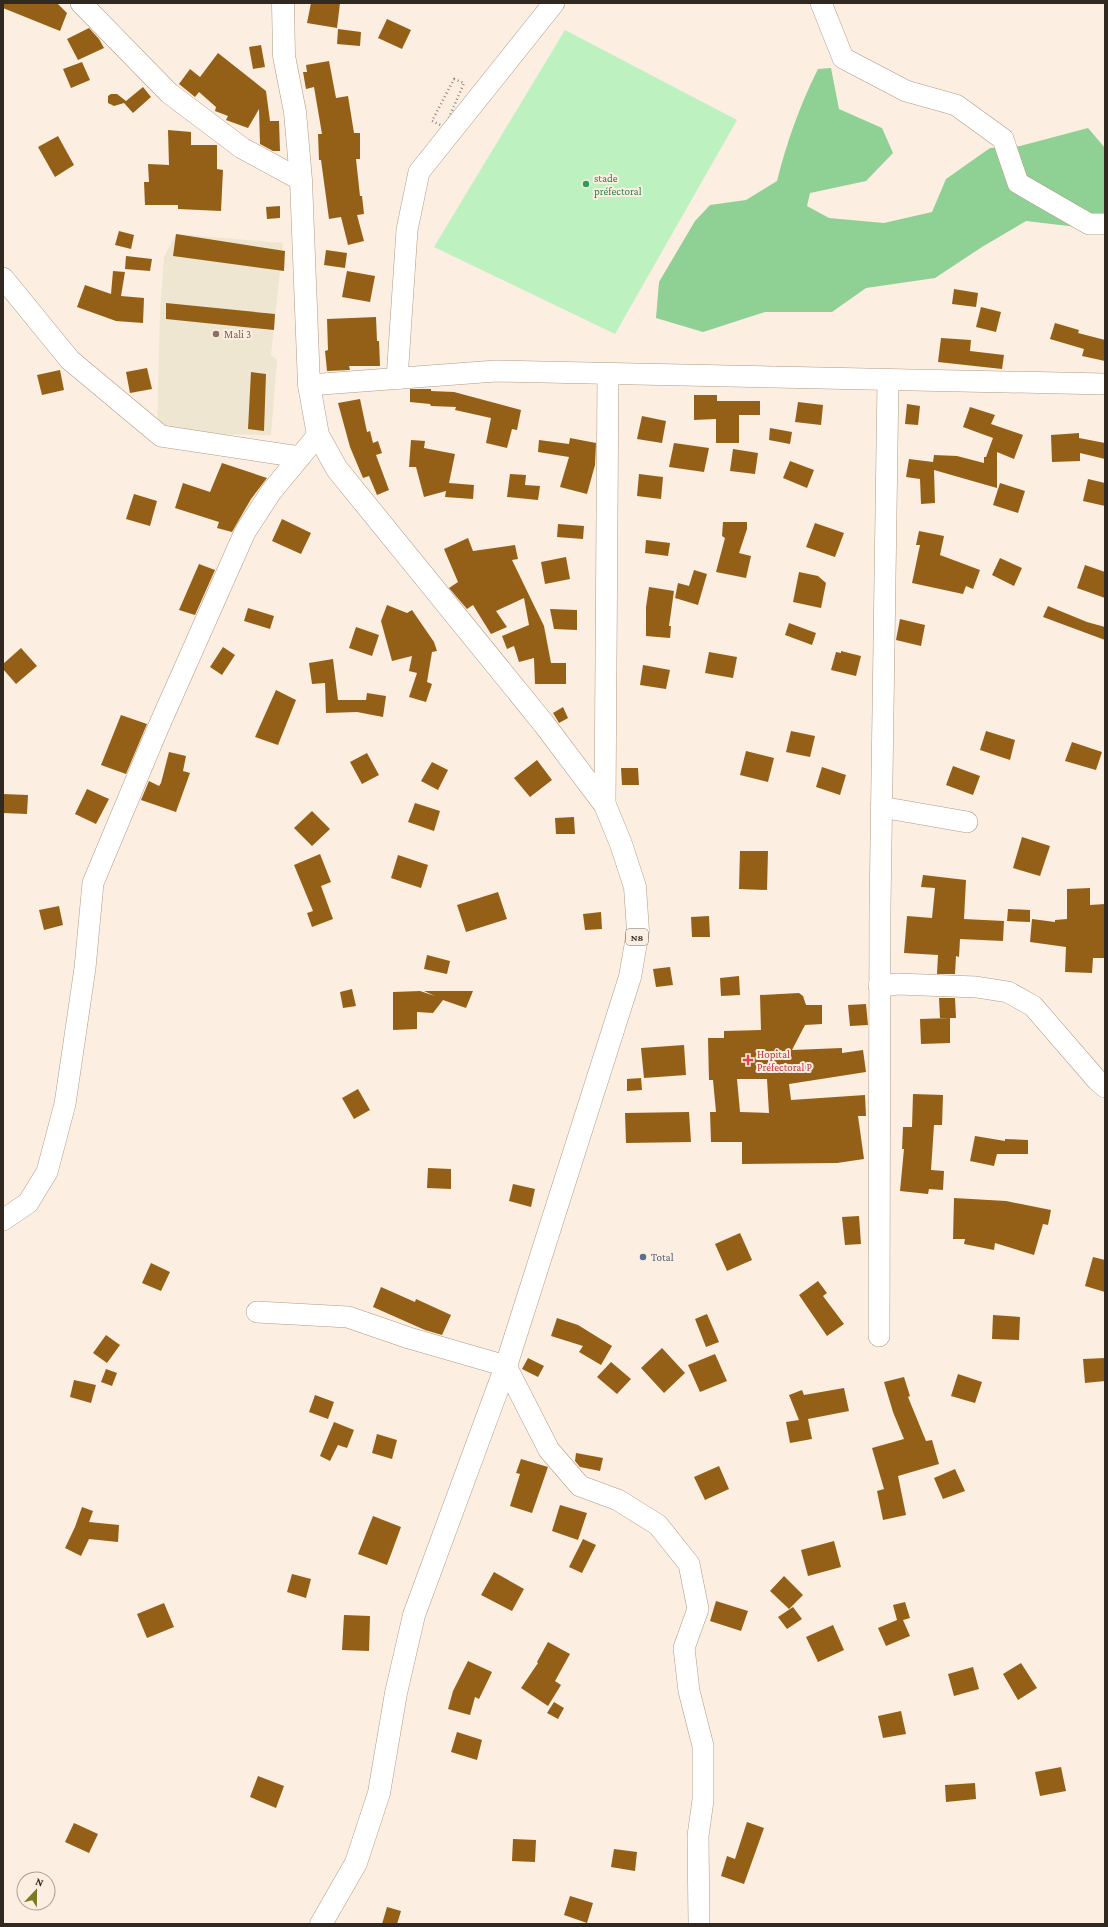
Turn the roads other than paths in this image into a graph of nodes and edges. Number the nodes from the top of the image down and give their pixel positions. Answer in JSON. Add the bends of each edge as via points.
{"nodes":[{"id":1,"x":81,"y":3,"type":"edge"},
{"id":2,"x":283,"y":3,"type":"edge"},
{"id":3,"x":554,"y":3,"type":"edge"},
{"id":4,"x":821,"y":3,"type":"edge"},
{"id":5,"x":301,"y":180,"type":"junction"},
{"id":6,"x":1105,"y":224,"type":"edge"},
{"id":7,"x":3,"y":278,"type":"edge"},
{"id":8,"x":608,"y":374,"type":"junction"},
{"id":9,"x":397,"y":379,"type":"junction"},
{"id":10,"x":888,"y":380,"type":"junction"},
{"id":11,"x":1105,"y":384,"type":"edge"},
{"id":12,"x":308,"y":385,"type":"junction"},
{"id":13,"x":318,"y":435,"type":"junction"},
{"id":14,"x":300,"y":457,"type":"junction"},
{"id":15,"x":604,"y":806,"type":"junction"},
{"id":16,"x":881,"y":807,"type":"junction"},
{"id":17,"x":967,"y":822,"type":"dead end"},
{"id":18,"x":879,"y":986,"type":"junction"},
{"id":19,"x":1105,"y":1087,"type":"edge"},
{"id":20,"x":3,"y":1220,"type":"edge"},
{"id":21,"x":256,"y":1312,"type":"dead end"},
{"id":22,"x":879,"y":1336,"type":"dead end"},
{"id":23,"x":506,"y":1366,"type":"junction"},
{"id":24,"x":321,"y":1924,"type":"edge"},
{"id":25,"x":699,"y":1924,"type":"edge"}],
"edges":[{"from":1,"to":5,"type":"street","via":[[169,93],[242,148]]},
{"from":2,"to":5,"type":"main road","number":"N8","via":[[284,56],[295,112]]},
{"from":3,"to":9,"type":"street","via":[[419,172],[407,230]]},
{"from":4,"to":6,"type":"street","via":[[843,58],[906,91],[956,105],[1003,139],[1018,183],[1089,224]]},
{"from":5,"to":12,"type":"main road","number":"N8"},
{"from":7,"to":14,"type":"street","via":[[70,360],[161,436]]},
{"from":8,"to":9,"type":"street","via":[[496,371]]},
{"from":8,"to":10,"type":"street"},
{"from":8,"to":15,"type":"street"},
{"from":9,"to":12,"type":"street"},
{"from":10,"to":11,"type":"street"},
{"from":10,"to":16,"type":"street"},
{"from":12,"to":13,"type":"main road","number":"N8"},
{"from":13,"to":14,"type":"street"},
{"from":13,"to":15,"type":"main road","number":"N8","via":[[337,469],[544,724]]},
{"from":14,"to":20,"type":"street","via":[[271,492],[245,532],[93,882],[86,968],[65,1104],[47,1172],[28,1203]]},
{"from":15,"to":23,"type":"main road","number":"N8","via":[[621,844],[635,887],[638,931],[630,977]]},
{"from":16,"to":17,"type":"street"},
{"from":16,"to":18,"type":"street"},
{"from":18,"to":19,"type":"street","via":[[898,984],[976,987],[1008,992],[1033,1006]]},
{"from":18,"to":22,"type":"street"},
{"from":21,"to":23,"type":"street","via":[[348,1317]]},
{"from":23,"to":24,"type":"main road","number":"N8","via":[[414,1615],[396,1693],[379,1793],[363,1842],[356,1863]]},
{"from":23,"to":25,"type":"street","via":[[549,1450],[580,1486],[618,1500],[658,1525],[689,1564],[698,1609],[684,1648],[689,1691],[703,1746],[703,1800],[698,1836]]}]}
